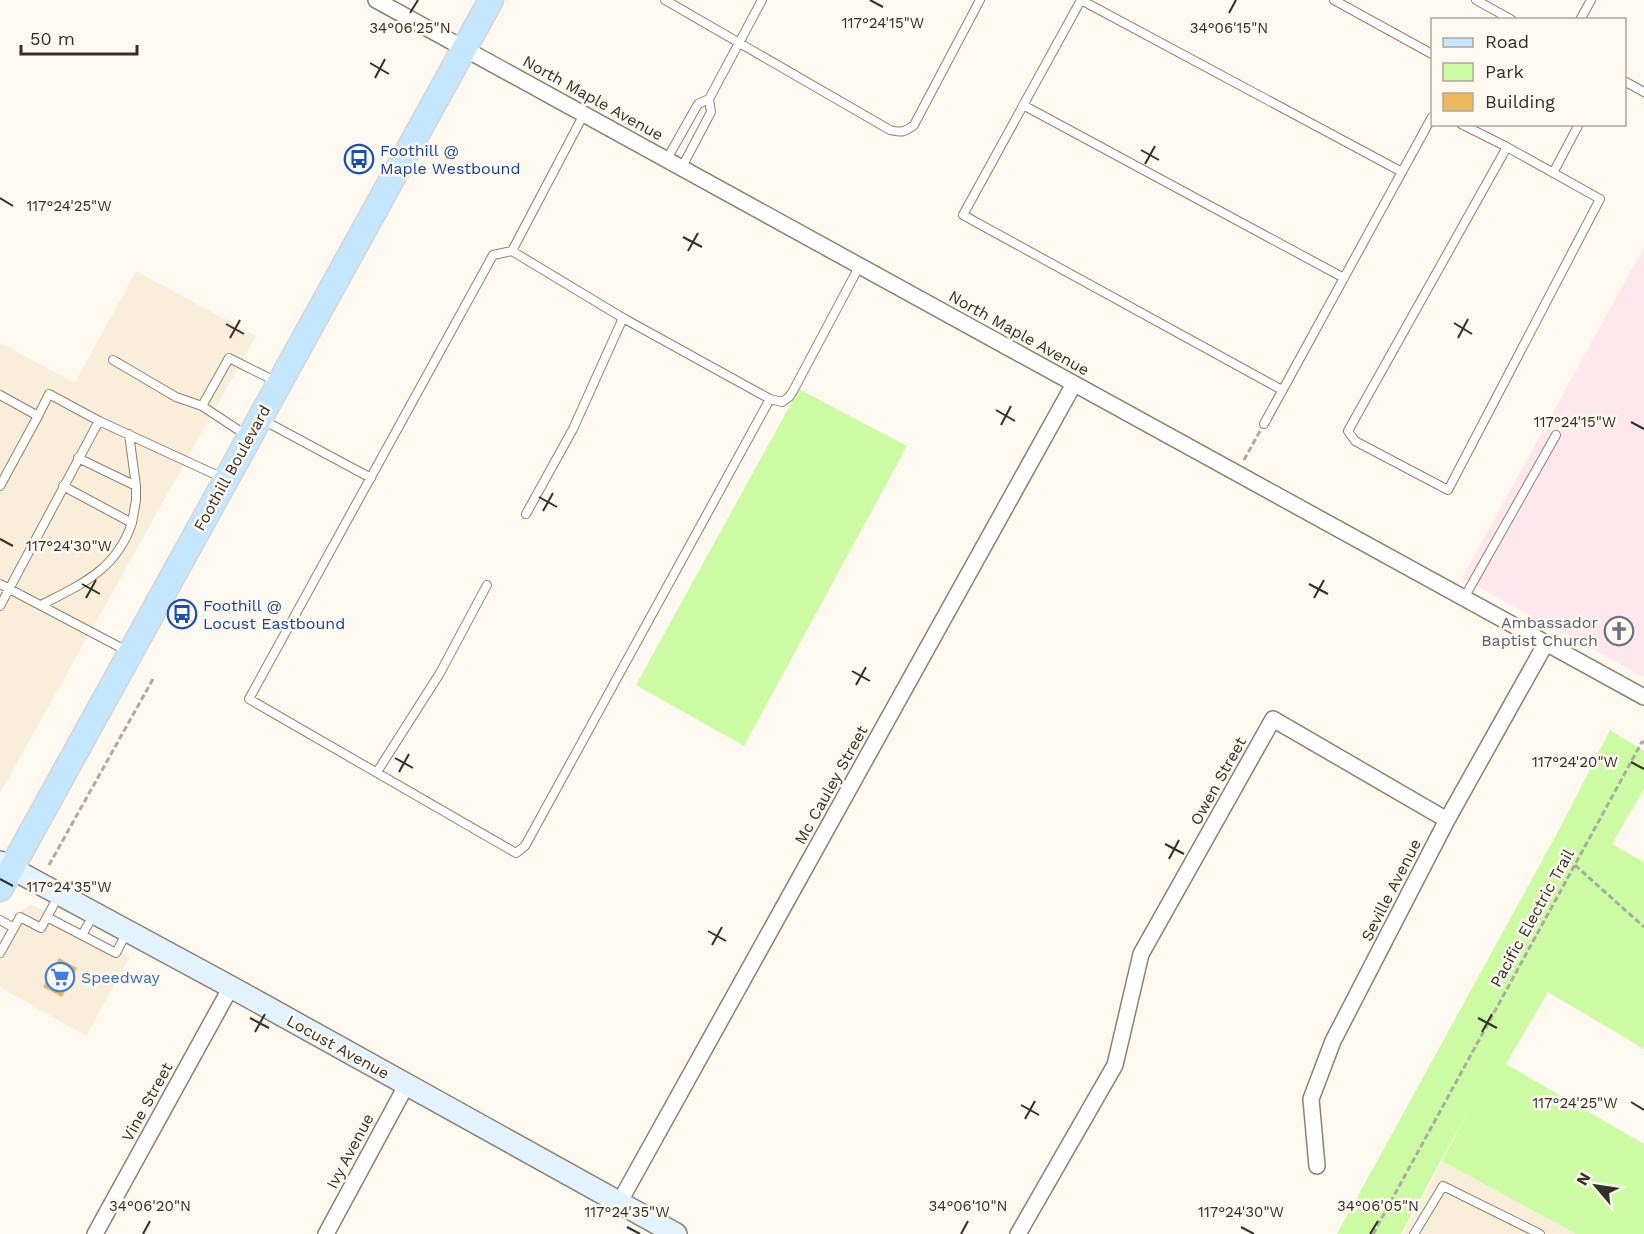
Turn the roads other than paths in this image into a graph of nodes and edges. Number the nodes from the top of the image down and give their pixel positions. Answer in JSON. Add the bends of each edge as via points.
{"nodes":[{"id":1,"x":376,"y":0,"type":"edge"},
{"id":2,"x":491,"y":0,"type":"edge"},
{"id":3,"x":664,"y":0,"type":"edge"},
{"id":4,"x":762,"y":0,"type":"edge"},
{"id":5,"x":980,"y":0,"type":"edge"},
{"id":6,"x":1081,"y":0,"type":"edge"},
{"id":7,"x":1334,"y":0,"type":"edge"},
{"id":8,"x":1476,"y":0,"type":"edge"},
{"id":9,"x":1591,"y":0,"type":"edge"},
{"id":10,"x":1508,"y":18,"type":"edge"},
{"id":11,"x":1581,"y":18,"type":"edge"},
{"id":12,"x":739,"y":42,"type":"junction"},
{"id":13,"x":465,"y":48,"type":"junction"},
{"id":14,"x":1431,"y":53,"type":"edge"},
{"id":15,"x":1626,"y":82,"type":"edge"},
{"id":16,"x":1644,"y":92,"type":"edge"},
{"id":17,"x":709,"y":99,"type":"junction"},
{"id":18,"x":1023,"y":105,"type":"junction"},
{"id":19,"x":584,"y":114,"type":"junction"},
{"id":20,"x":1431,"y":119,"type":"edge"},
{"id":21,"x":686,"y":126,"type":"junction"},
{"id":22,"x":1465,"y":126,"type":"edge"},
{"id":23,"x":1578,"y":126,"type":"edge"},
{"id":24,"x":700,"y":134,"type":"junction"},
{"id":25,"x":1507,"y":147,"type":"junction"},
{"id":26,"x":667,"y":159,"type":"junction"},
{"id":27,"x":682,"y":167,"type":"junction"},
{"id":28,"x":1402,"y":172,"type":"junction"},
{"id":29,"x":1553,"y":173,"type":"junction"},
{"id":30,"x":512,"y":251,"type":"junction"},
{"id":31,"x":860,"y":265,"type":"junction"},
{"id":32,"x":1344,"y":278,"type":"junction"},
{"id":33,"x":623,"y":318,"type":"junction"},
{"id":34,"x":113,"y":360,"type":"dead end"},
{"id":35,"x":279,"y":383,"type":"junction"},
{"id":36,"x":1074,"y":384,"type":"junction"},
{"id":37,"x":1282,"y":390,"type":"junction"},
{"id":38,"x":0,"y":395,"type":"edge"},
{"id":39,"x":770,"y":399,"type":"junction"},
{"id":40,"x":202,"y":406,"type":"junction"},
{"id":41,"x":38,"y":416,"type":"junction"},
{"id":42,"x":99,"y":421,"type":"junction"},
{"id":43,"x":1264,"y":424,"type":"road end"},
{"id":44,"x":255,"y":428,"type":"junction"},
{"id":45,"x":129,"y":434,"type":"junction"},
{"id":46,"x":1556,"y":435,"type":"dead end"},
{"id":47,"x":78,"y":458,"type":"junction"},
{"id":48,"x":371,"y":478,"type":"junction"},
{"id":49,"x":226,"y":480,"type":"junction"},
{"id":50,"x":0,"y":486,"type":"edge"},
{"id":51,"x":63,"y":486,"type":"junction"},
{"id":52,"x":136,"y":486,"type":"junction"},
{"id":53,"x":526,"y":514,"type":"dead end"},
{"id":54,"x":132,"y":523,"type":"junction"},
{"id":55,"x":0,"y":584,"type":"edge"},
{"id":56,"x":487,"y":585,"type":"dead end"},
{"id":57,"x":9,"y":588,"type":"junction"},
{"id":58,"x":1464,"y":598,"type":"junction"},
{"id":59,"x":41,"y":605,"type":"junction"},
{"id":60,"x":0,"y":606,"type":"edge"},
{"id":61,"x":1546,"y":642,"type":"junction"},
{"id":62,"x":131,"y":652,"type":"junction"},
{"id":63,"x":1644,"y":697,"type":"edge"},
{"id":64,"x":377,"y":772,"type":"junction"},
{"id":65,"x":1447,"y":820,"type":"junction"},
{"id":66,"x":4,"y":873,"type":"edge"},
{"id":67,"x":60,"y":894,"type":"junction"},
{"id":68,"x":94,"y":913,"type":"junction"},
{"id":69,"x":47,"y":917,"type":"junction"},
{"id":70,"x":0,"y":920,"type":"edge"},
{"id":71,"x":14,"y":928,"type":"junction"},
{"id":72,"x":128,"y":931,"type":"junction"},
{"id":73,"x":82,"y":935,"type":"junction"},
{"id":74,"x":0,"y":953,"type":"edge"},
{"id":75,"x":231,"y":987,"type":"junction"},
{"id":76,"x":407,"y":1084,"type":"junction"},
{"id":77,"x":1317,"y":1166,"type":"dead end"},
{"id":78,"x":619,"y":1203,"type":"junction"},
{"id":79,"x":95,"y":1234,"type":"edge"},
{"id":80,"x":326,"y":1234,"type":"edge"},
{"id":81,"x":676,"y":1234,"type":"edge"},
{"id":82,"x":1018,"y":1234,"type":"edge"},
{"id":83,"x":1414,"y":1234,"type":"edge"},
{"id":84,"x":1540,"y":1234,"type":"edge"}],
"edges":[{"from":1,"to":13,"type":"street","name":"North Maple Avenue"},
{"from":2,"to":13,"type":"main road","name":"Foothill Boulevard"},
{"from":3,"to":12,"type":"lane"},
{"from":4,"to":12,"type":"lane"},
{"from":5,"to":12,"type":"lane","via":[[914,125],[906,131],[890,130]]},
{"from":6,"to":18,"type":"lane"},
{"from":6,"to":28,"type":"lane"},
{"from":7,"to":14,"type":"lane"},
{"from":8,"to":10,"type":"lane"},
{"from":9,"to":11,"type":"lane"},
{"from":12,"to":17,"type":"lane"},
{"from":13,"to":19,"type":"street","name":"North Maple Avenue"},
{"from":13,"to":35,"type":"main road","name":"Foothill Boulevard"},
{"from":15,"to":16,"type":"lane"},
{"from":17,"to":21,"type":"lane","via":[[698,104]]},
{"from":17,"to":24,"type":"lane","via":[[711,112]]},
{"from":18,"to":32,"type":"lane"},
{"from":18,"to":37,"type":"lane","via":[[963,214]]},
{"from":19,"to":26,"type":"street","name":"North Maple Avenue"},
{"from":19,"to":30,"type":"lane"},
{"from":20,"to":28,"type":"lane"},
{"from":21,"to":24,"type":"lane"},
{"from":21,"to":26,"type":"lane"},
{"from":22,"to":25,"type":"lane"},
{"from":23,"to":29,"type":"lane"},
{"from":24,"to":27,"type":"lane"},
{"from":25,"to":29,"type":"lane"},
{"from":25,"to":29,"type":"lane","via":[[1348,431],[1355,441],[1448,490],[1600,199]]},
{"from":26,"to":27,"type":"street","name":"North Maple Avenue"},
{"from":27,"to":31,"type":"street","name":"North Maple Avenue"},
{"from":28,"to":32,"type":"lane"},
{"from":30,"to":33,"type":"lane"},
{"from":30,"to":48,"type":"lane","via":[[493,255]]},
{"from":31,"to":36,"type":"street","name":"North Maple Avenue"},
{"from":31,"to":39,"type":"lane","via":[[789,397],[782,402]]},
{"from":32,"to":37,"type":"lane"},
{"from":33,"to":39,"type":"lane"},
{"from":33,"to":53,"type":"lane","via":[[573,429]]},
{"from":34,"to":40,"type":"lane","via":[[176,397]]},
{"from":35,"to":40,"type":"lane","via":[[229,358]]},
{"from":35,"to":44,"type":"main road","name":"Foothill Boulevard"},
{"from":36,"to":58,"type":"street","name":"North Maple Avenue"},
{"from":36,"to":78,"type":"street","name":"Mc Cauley Street"},
{"from":37,"to":43,"type":"lane"},
{"from":38,"to":41,"type":"lane"},
{"from":39,"to":64,"type":"lane","via":[[525,846],[516,853]]},
{"from":40,"to":44,"type":"lane"},
{"from":41,"to":42,"type":"lane","via":[[49,394]]},
{"from":41,"to":50,"type":"lane"},
{"from":42,"to":45,"type":"lane"},
{"from":42,"to":47,"type":"lane"},
{"from":44,"to":48,"type":"lane"},
{"from":44,"to":49,"type":"main road","name":"Foothill Boulevard"},
{"from":45,"to":49,"type":"lane"},
{"from":45,"to":52,"type":"lane"},
{"from":46,"to":58,"type":"lane"},
{"from":47,"to":51,"type":"lane"},
{"from":47,"to":52,"type":"lane"},
{"from":48,"to":64,"type":"lane","via":[[249,699]]},
{"from":49,"to":62,"type":"main road","name":"Foothill Boulevard"},
{"from":51,"to":54,"type":"lane"},
{"from":51,"to":57,"type":"lane"},
{"from":52,"to":54,"type":"lane"},
{"from":54,"to":59,"type":"lane","via":[[127,538],[110,562],[85,583]]},
{"from":55,"to":57,"type":"lane"},
{"from":56,"to":64,"type":"lane","via":[[440,673]]},
{"from":57,"to":59,"type":"lane"},
{"from":57,"to":60,"type":"lane"},
{"from":58,"to":61,"type":"street","name":"North Maple Avenue"},
{"from":59,"to":62,"type":"lane"},
{"from":61,"to":63,"type":"street","name":"North Maple Avenue"},
{"from":61,"to":65,"type":"street","name":"Seville Avenue"},
{"from":62,"to":66,"type":"main road","name":"Foothill Boulevard"},
{"from":65,"to":77,"type":"street","name":"Seville Avenue","via":[[1333,1041],[1311,1099]]},
{"from":65,"to":82,"type":"street","name":"Owen Street","via":[[1273,720],[1141,954],[1115,1065]]},
{"from":66,"to":67,"type":"street","name":"Locust Avenue"},
{"from":67,"to":68,"type":"street","name":"Locust Avenue"},
{"from":67,"to":69,"type":"lane"},
{"from":68,"to":72,"type":"street","name":"Locust Avenue"},
{"from":68,"to":73,"type":"lane"},
{"from":69,"to":71,"type":"lane","via":[[41,928],[20,917]]},
{"from":69,"to":73,"type":"lane"},
{"from":70,"to":71,"type":"lane"},
{"from":71,"to":74,"type":"lane"},
{"from":72,"to":73,"type":"lane","via":[[116,953]]},
{"from":72,"to":75,"type":"street","name":"Locust Avenue"},
{"from":75,"to":76,"type":"street","name":"Locust Avenue"},
{"from":75,"to":79,"type":"street","name":"Vine Street"},
{"from":76,"to":78,"type":"street","name":"Locust Avenue"},
{"from":76,"to":80,"type":"street","name":"Ivy Avenue"},
{"from":78,"to":81,"type":"street","name":"Locust Avenue"},
{"from":83,"to":84,"type":"lane","via":[[1443,1186]]}]}
